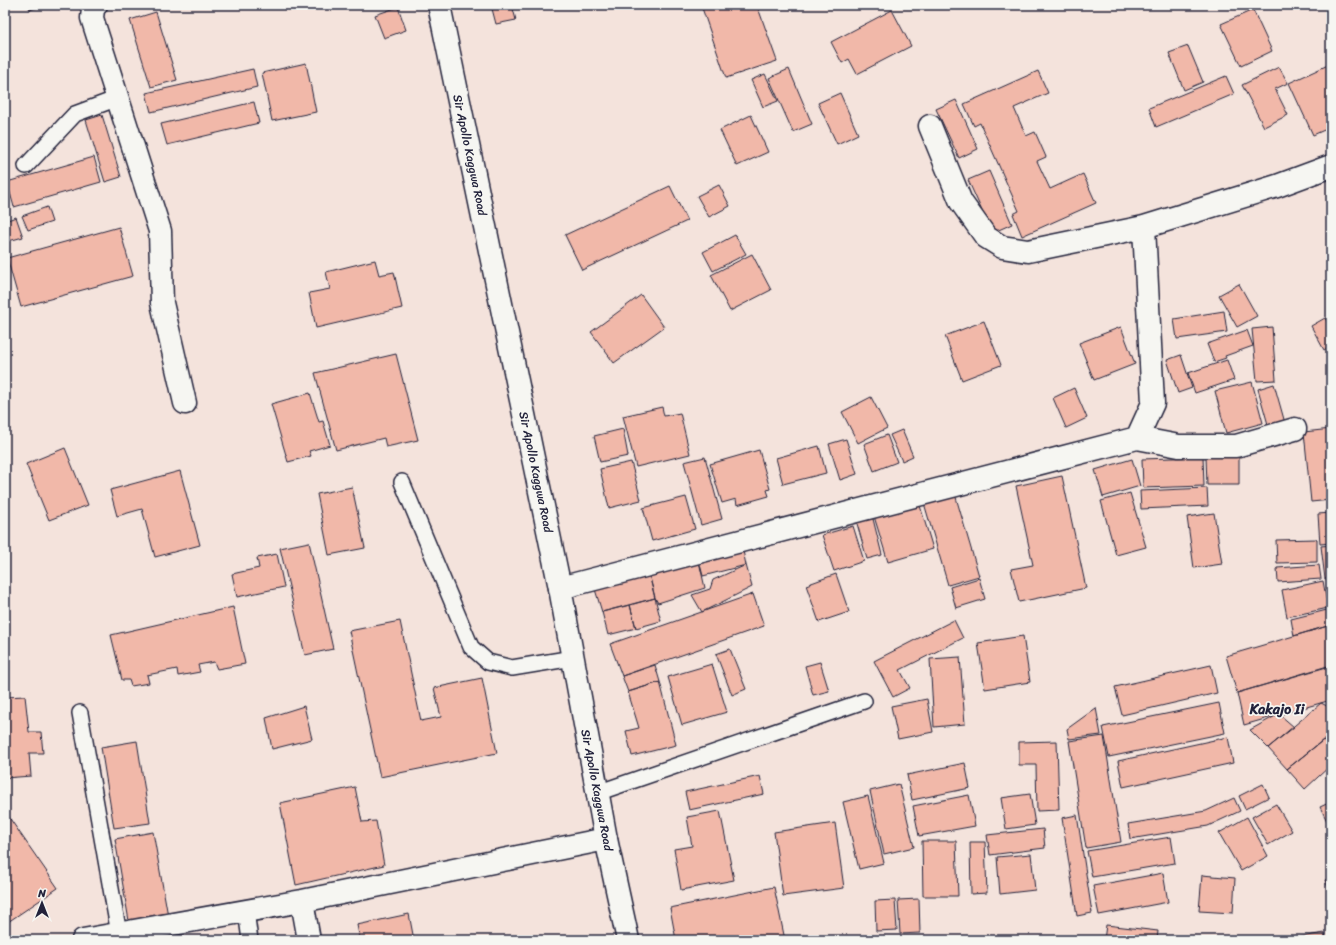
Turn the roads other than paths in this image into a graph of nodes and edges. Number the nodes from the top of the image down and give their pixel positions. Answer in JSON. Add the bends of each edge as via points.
{"nodes":[{"id":1,"x":96,"y":5,"type":"edge"},
{"id":2,"x":439,"y":5,"type":"edge"},
{"id":3,"x":118,"y":98,"type":"junction"},
{"id":4,"x":930,"y":126,"type":"dead end"},
{"id":5,"x":26,"y":166,"type":"dead end"},
{"id":6,"x":1331,"y":166,"type":"edge"},
{"id":7,"x":1144,"y":227,"type":"junction"},
{"id":8,"x":185,"y":403,"type":"dead end"},
{"id":9,"x":1295,"y":429,"type":"dead end"},
{"id":10,"x":1137,"y":438,"type":"junction"},
{"id":11,"x":402,"y":482,"type":"dead end"},
{"id":12,"x":560,"y":588,"type":"junction"},
{"id":13,"x":573,"y":658,"type":"junction"},
{"id":14,"x":864,"y":701,"type":"dead end"},
{"id":15,"x":80,"y":713,"type":"dead end"},
{"id":16,"x":597,"y":793,"type":"junction"},
{"id":17,"x":606,"y":839,"type":"junction"},
{"id":18,"x":302,"y":901,"type":"junction"},
{"id":19,"x":246,"y":911,"type":"junction"},
{"id":20,"x":119,"y":934,"type":"junction"},
{"id":21,"x":83,"y":940,"type":"edge"},
{"id":22,"x":250,"y":940,"type":"edge"},
{"id":23,"x":309,"y":940,"type":"edge"},
{"id":24,"x":628,"y":940,"type":"edge"}],
"edges":[{"from":1,"to":3,"type":"street","via":[[92,18]]},
{"from":2,"to":12,"type":"street","name":"Sir Apollo Kaggwa Road"},
{"from":3,"to":5,"type":"lane","via":[[75,114]]},
{"from":3,"to":8,"type":"street","via":[[160,231],[162,303]]},
{"from":4,"to":7,"type":"street","via":[[961,202],[986,238],[1002,247],[1028,251]]},
{"from":6,"to":7,"type":"street","via":[[1277,186]]},
{"from":7,"to":10,"type":"street","via":[[1153,403]]},
{"from":9,"to":10,"type":"street","via":[[1236,446],[1179,446]]},
{"from":10,"to":12,"type":"street"},
{"from":11,"to":13,"type":"lane","via":[[471,647],[488,662],[512,668]]},
{"from":12,"to":13,"type":"street","name":"Sir Apollo Kaggwa Road"},
{"from":13,"to":16,"type":"street","name":"Sir Apollo Kaggwa Road"},
{"from":14,"to":16,"type":"lane"},
{"from":15,"to":20,"type":"lane"},
{"from":16,"to":17,"type":"street","name":"Sir Apollo Kaggwa Road"},
{"from":17,"to":18,"type":"street"},
{"from":17,"to":24,"type":"street","name":"Sir Apollo Kaggwa Road"},
{"from":18,"to":19,"type":"street"},
{"from":18,"to":23,"type":"street"},
{"from":19,"to":20,"type":"street"},
{"from":19,"to":22,"type":"lane"},
{"from":20,"to":21,"type":"street"}]}
